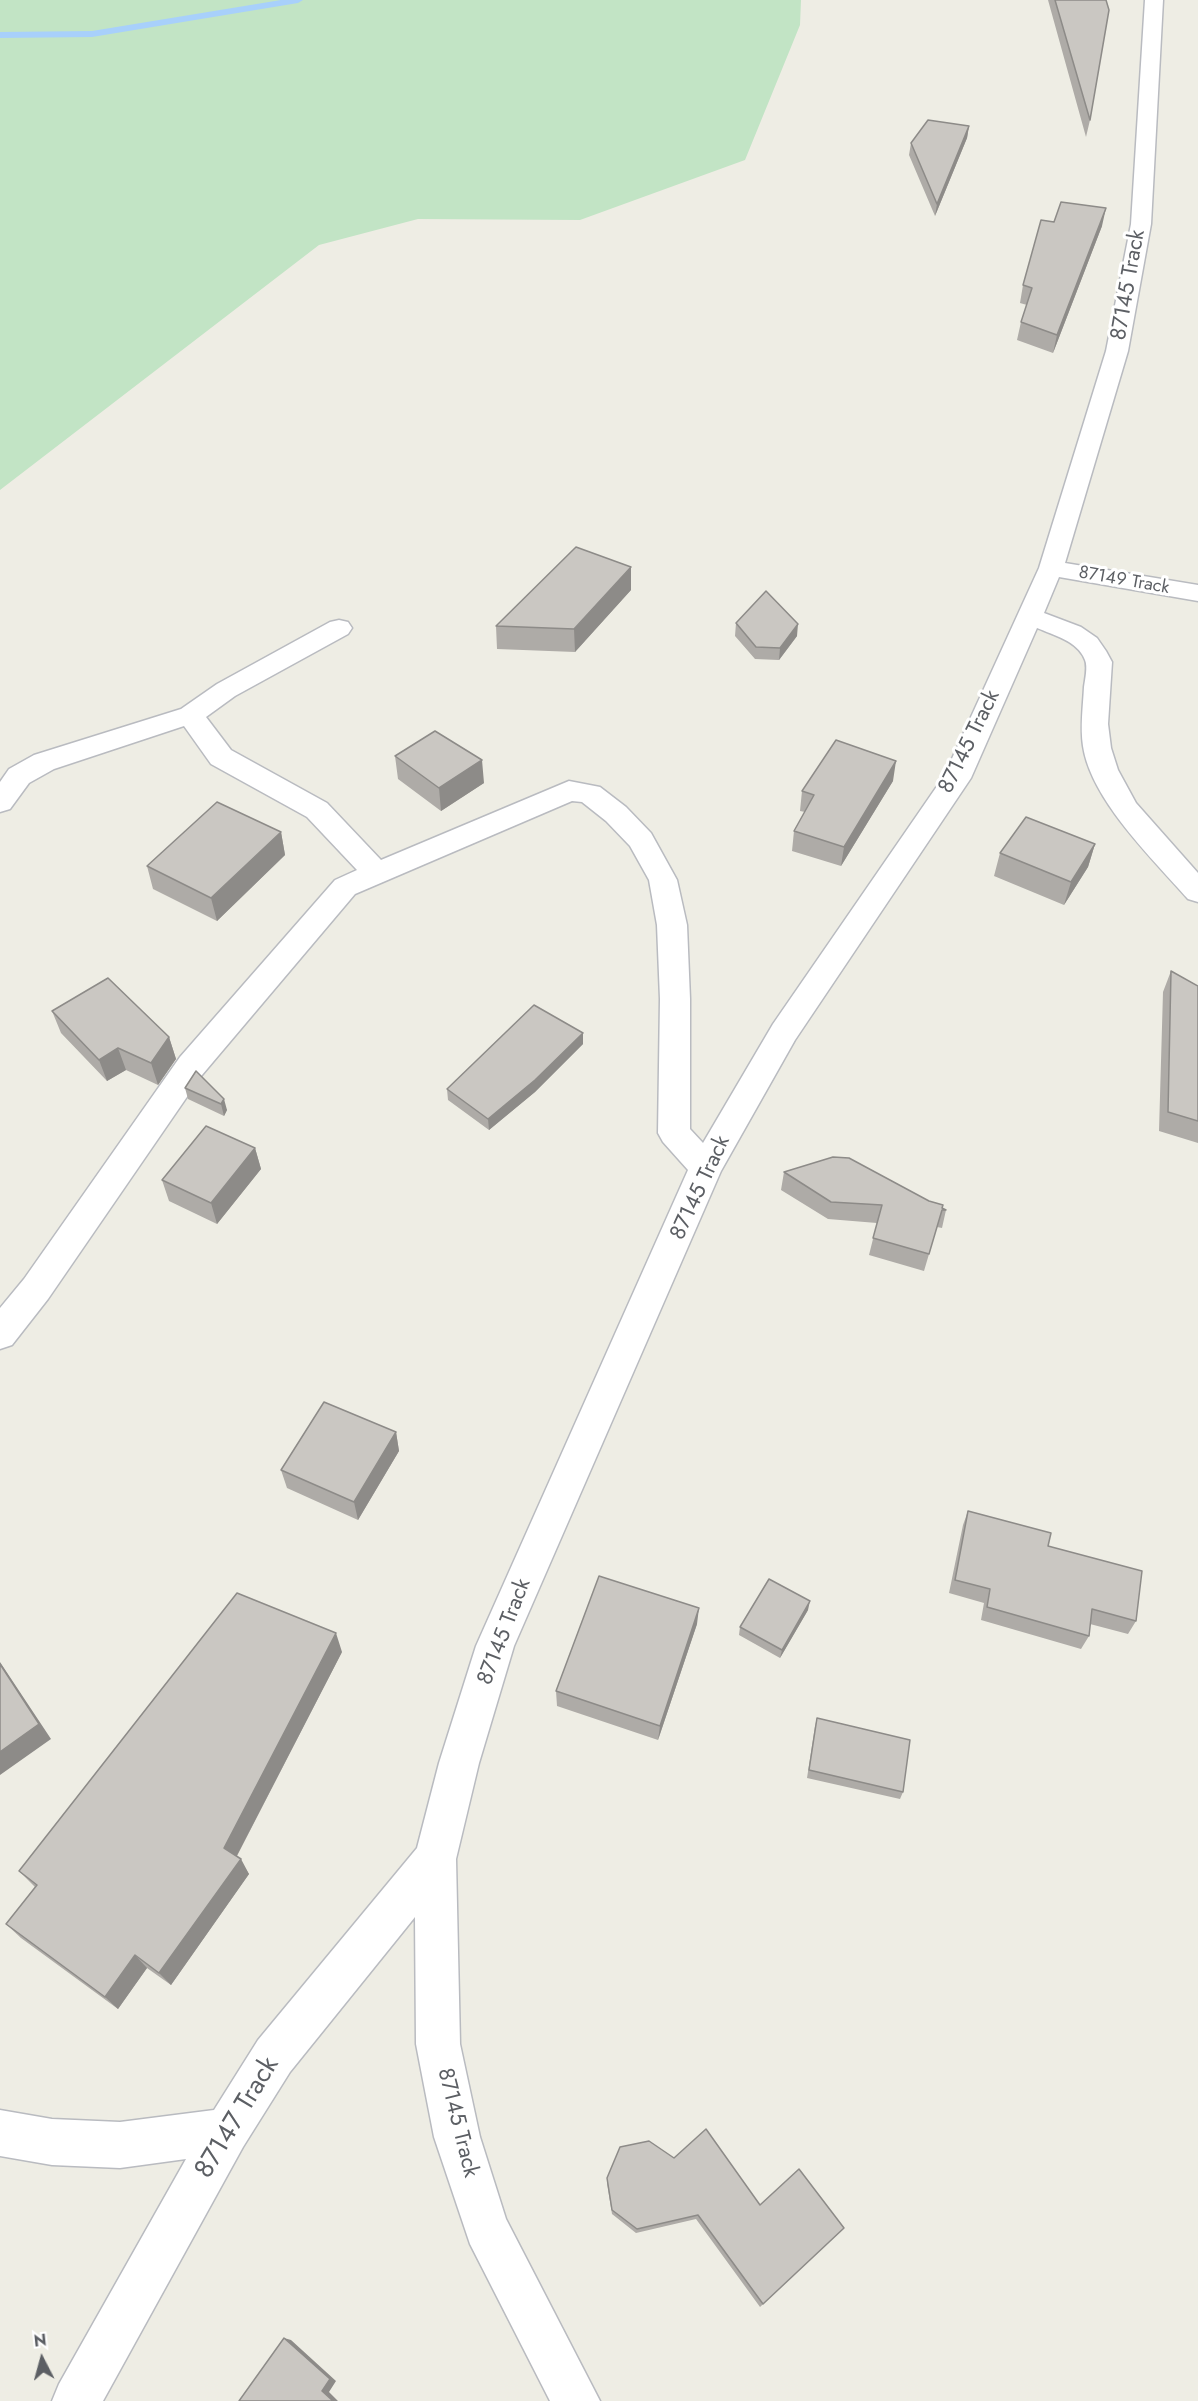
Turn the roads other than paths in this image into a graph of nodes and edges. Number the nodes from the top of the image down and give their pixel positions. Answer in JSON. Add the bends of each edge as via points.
{"nodes":[{"id":1,"x":1154,"y":0,"type":"edge"},
{"id":2,"x":1051,"y":568,"type":"junction"},
{"id":3,"x":1198,"y":593,"type":"edge"},
{"id":4,"x":1029,"y":616,"type":"junction"},
{"id":5,"x":339,"y":628,"type":"dead end"},
{"id":6,"x":190,"y":715,"type":"junction"},
{"id":7,"x":0,"y":802,"type":"edge"},
{"id":8,"x":377,"y":873,"type":"junction"},
{"id":9,"x":1198,"y":892,"type":"edge"},
{"id":10,"x":706,"y":1167,"type":"junction"},
{"id":11,"x":0,"y":1334,"type":"edge"},
{"id":12,"x":435,"y":1859,"type":"junction"},
{"id":13,"x":227,"y":2131,"type":"junction"},
{"id":14,"x":0,"y":2133,"type":"edge"},
{"id":15,"x":76,"y":2401,"type":"edge"},
{"id":16,"x":576,"y":2401,"type":"edge"}],
"edges":[{"from":1,"to":2,"type":"street","name":"87145 Track","via":[[1141,224],[1117,351]]},
{"from":2,"to":3,"type":"street","name":"87149 Track"},
{"from":2,"to":4,"type":"street","name":"87145 Track"},
{"from":4,"to":9,"type":"street","via":[[1072,633],[1094,651],[1099,662],[1097,748],[1104,770],[1126,810]]},
{"from":4,"to":10,"type":"street","name":"87145 Track","via":[[957,778],[784,1032]]},
{"from":5,"to":6,"type":"street","via":[[226,690]]},
{"from":6,"to":7,"type":"street","via":[[44,762],[19,776]]},
{"from":6,"to":8,"type":"street","via":[[222,757],[316,810]]},
{"from":8,"to":10,"type":"street","via":[[569,791],[590,794],[615,814],[640,840],[663,880],[672,925],[674,1133]]},
{"from":8,"to":11,"type":"street","via":[[345,887],[191,1065],[36,1289]]},
{"from":10,"to":12,"type":"street","name":"87145 Track","via":[[495,1646]]},
{"from":12,"to":13,"type":"street","name":"87147 Track","via":[[274,2056]]},
{"from":12,"to":16,"type":"street","name":"87145 Track","via":[[438,2044],[457,2138],[486,2228]]},
{"from":13,"to":14,"type":"street","via":[[120,2145],[52,2142]]},
{"from":13,"to":15,"type":"street","name":"87147 Track"}]}
